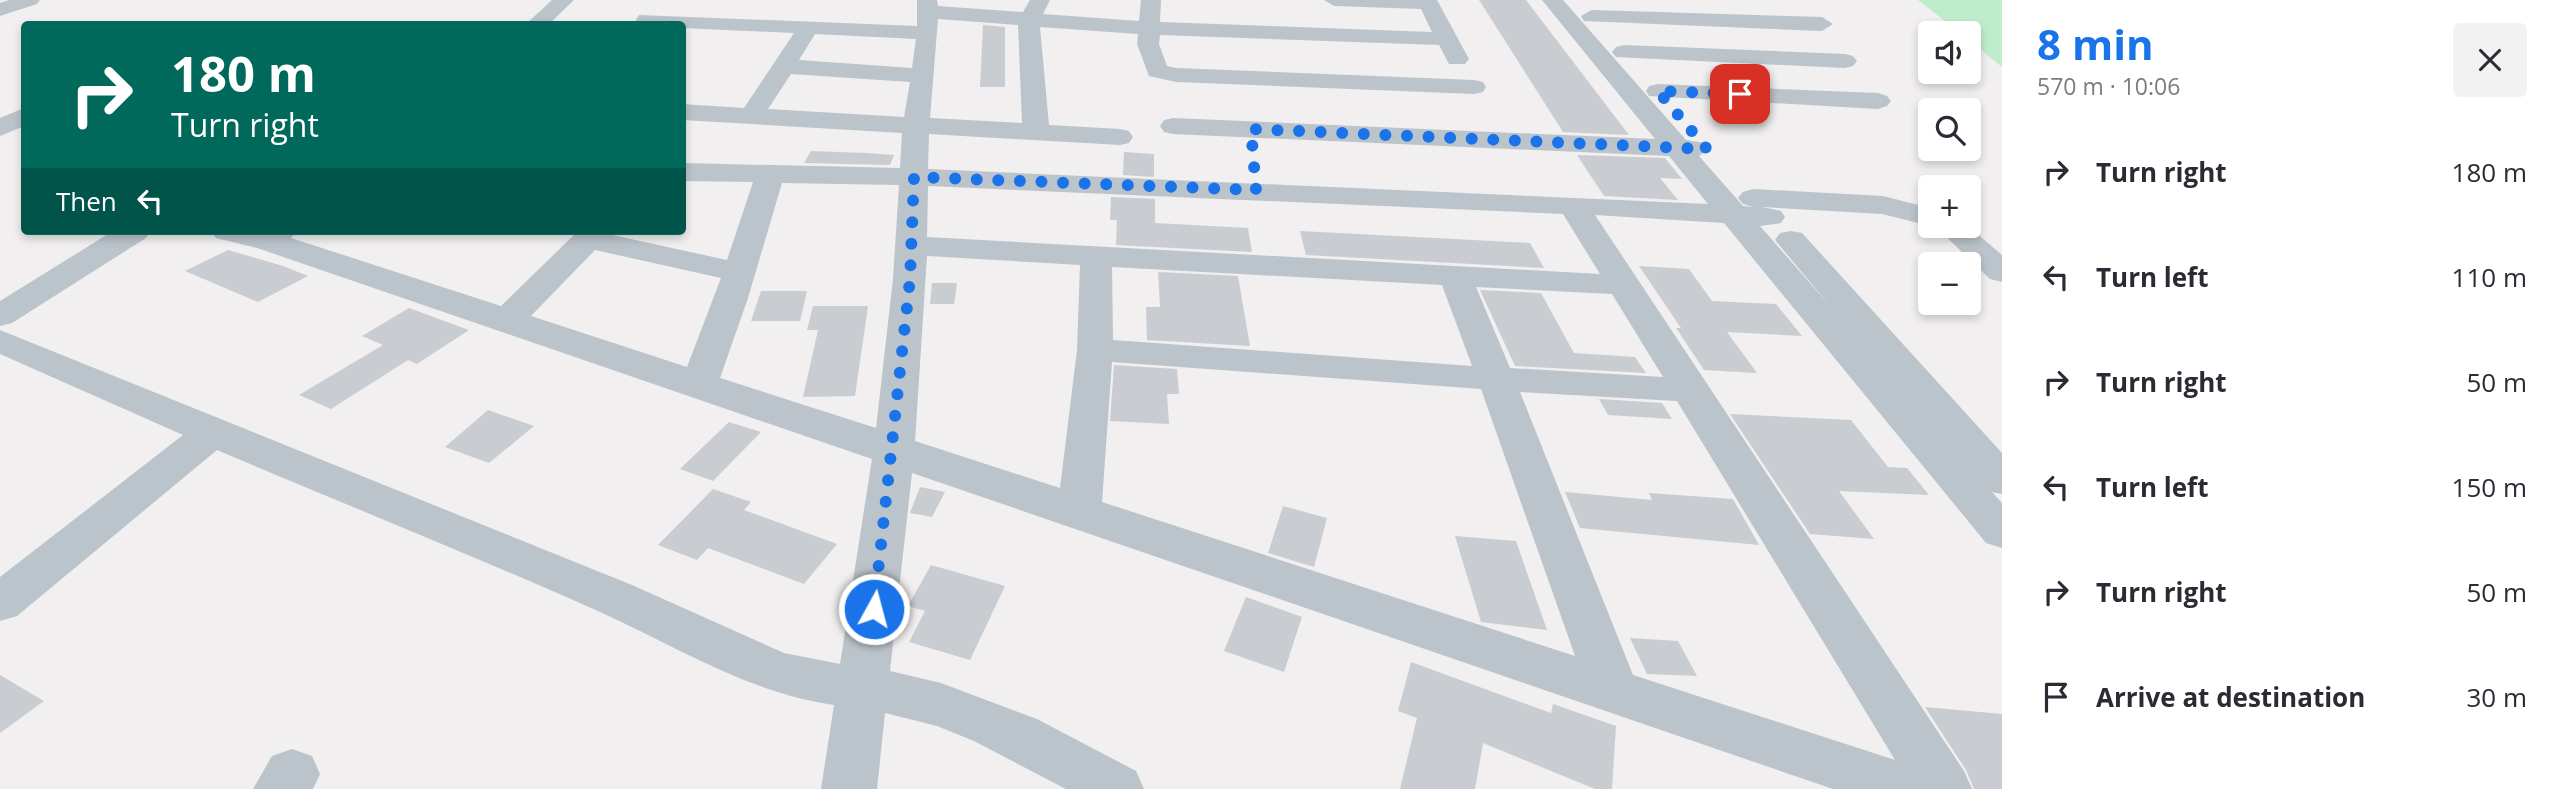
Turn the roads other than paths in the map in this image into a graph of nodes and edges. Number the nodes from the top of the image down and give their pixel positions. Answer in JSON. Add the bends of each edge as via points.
{"nodes":[{"id":1,"x":30,"y":0,"type":"edge"},
{"id":2,"x":564,"y":0,"type":"edge"},
{"id":3,"x":668,"y":0,"type":"edge"},
{"id":4,"x":1152,"y":0,"type":"edge"},
{"id":5,"x":1334,"y":0,"type":"edge"},
{"id":6,"x":1674,"y":0,"type":"edge"},
{"id":7,"x":1428,"y":2,"type":"edge"},
{"id":8,"x":1573,"y":6,"type":"edge"},
{"id":9,"x":0,"y":10,"type":"edge"},
{"id":10,"x":1035,"y":10,"type":"edge"},
{"id":11,"x":928,"y":15,"type":"edge"},
{"id":12,"x":1695,"y":20,"type":"junction"},
{"id":13,"x":540,"y":21,"type":"edge"},
{"id":14,"x":647,"y":21,"type":"edge"},
{"id":15,"x":686,"y":23,"type":"edge"},
{"id":16,"x":1822,"y":24,"type":"dead end"},
{"id":17,"x":809,"y":27,"type":"junction"},
{"id":18,"x":1147,"y":29,"type":"junction"},
{"id":19,"x":1445,"y":39,"type":"junction"},
{"id":20,"x":1624,"y":52,"type":"junction"},
{"id":21,"x":1845,"y":61,"type":"dead end"},
{"id":22,"x":784,"y":66,"type":"junction"},
{"id":23,"x":922,"y":76,"type":"junction"},
{"id":24,"x":1474,"y":87,"type":"junction"},
{"id":25,"x":1658,"y":91,"type":"junction"},
{"id":26,"x":1878,"y":101,"type":"dead end"},
{"id":27,"x":686,"y":112,"type":"edge"},
{"id":28,"x":751,"y":116,"type":"junction"},
{"id":29,"x":21,"y":118,"type":"edge"},
{"id":30,"x":1495,"y":121,"type":"junction"},
{"id":31,"x":1173,"y":126,"type":"dead end"},
{"id":32,"x":916,"y":127,"type":"junction"},
{"id":33,"x":0,"y":128,"type":"edge"},
{"id":34,"x":1036,"y":131,"type":"junction"},
{"id":35,"x":1120,"y":137,"type":"dead end"},
{"id":36,"x":1692,"y":148,"type":"junction"},
{"id":37,"x":1254,"y":159,"type":"junction"},
{"id":38,"x":686,"y":172,"type":"edge"},
{"id":39,"x":770,"y":174,"type":"junction"},
{"id":40,"x":914,"y":177,"type":"junction"},
{"id":41,"x":1573,"y":205,"type":"junction"},
{"id":42,"x":1753,"y":210,"type":"junction"},
{"id":43,"x":1918,"y":214,"type":"edge"},
{"id":44,"x":129,"y":235,"type":"edge"},
{"id":45,"x":592,"y":235,"type":"edge"},
{"id":46,"x":275,"y":236,"type":"edge"},
{"id":47,"x":1964,"y":238,"type":"edge"},
{"id":48,"x":912,"y":246,"type":"junction"},
{"id":49,"x":1096,"y":257,"type":"junction"},
{"id":50,"x":737,"y":272,"type":"junction"},
{"id":51,"x":2002,"y":272,"type":"edge"},
{"id":52,"x":1455,"y":276,"type":"junction"},
{"id":53,"x":1625,"y":285,"type":"junction"},
{"id":54,"x":0,"y":316,"type":"edge"},
{"id":55,"x":507,"y":320,"type":"junction"},
{"id":56,"x":0,"y":341,"type":"edge"},
{"id":57,"x":1095,"y":350,"type":"junction"},
{"id":58,"x":1496,"y":379,"type":"junction"},
{"id":59,"x":699,"y":384,"type":"junction"},
{"id":60,"x":1689,"y":390,"type":"junction"},
{"id":61,"x":212,"y":433,"type":"junction"},
{"id":62,"x":894,"y":448,"type":"junction"},
{"id":63,"x":2002,"y":480,"type":"edge"},
{"id":64,"x":1079,"y":512,"type":"junction"},
{"id":65,"x":2002,"y":532,"type":"edge"},
{"id":66,"x":0,"y":603,"type":"edge"},
{"id":67,"x":864,"y":689,"type":"junction"},
{"id":68,"x":1614,"y":692,"type":"junction"},
{"id":69,"x":849,"y":789,"type":"edge"},
{"id":70,"x":1116,"y":789,"type":"edge"},
{"id":71,"x":1907,"y":789,"type":"edge"},
{"id":72,"x":1944,"y":789,"type":"edge"}],
"edges":[{"from":1,"to":9,"type":"street"},
{"from":2,"to":13,"type":"street"},
{"from":3,"to":14,"type":"street"},
{"from":4,"to":18,"type":"street"},
{"from":5,"to":7,"type":"street"},
{"from":6,"to":12,"type":"street"},
{"from":7,"to":19,"type":"street"},
{"from":8,"to":12,"type":"street"},
{"from":8,"to":20,"type":"street"},
{"from":8,"to":36,"type":"street"},
{"from":10,"to":11,"type":"street"},
{"from":10,"to":18,"type":"street"},
{"from":10,"to":34,"type":"street"},
{"from":11,"to":17,"type":"street"},
{"from":11,"to":23,"type":"street"},
{"from":12,"to":16,"type":"street"},
{"from":15,"to":17,"type":"street"},
{"from":17,"to":22,"type":"street"},
{"from":18,"to":19,"type":"street"},
{"from":18,"to":24,"type":"street","via":[[1157,71],[1176,75]]},
{"from":19,"to":24,"type":"street"},
{"from":20,"to":21,"type":"street"},
{"from":20,"to":25,"type":"street"},
{"from":22,"to":23,"type":"street"},
{"from":22,"to":28,"type":"street"},
{"from":23,"to":32,"type":"street"},
{"from":24,"to":30,"type":"street"},
{"from":25,"to":26,"type":"street"},
{"from":25,"to":36,"type":"street"},
{"from":27,"to":28,"type":"street"},
{"from":28,"to":32,"type":"street"},
{"from":29,"to":33,"type":"street"},
{"from":30,"to":36,"type":"street"},
{"from":30,"to":37,"type":"street"},
{"from":31,"to":37,"type":"street"},
{"from":32,"to":34,"type":"street"},
{"from":32,"to":40,"type":"street"},
{"from":34,"to":35,"type":"street"},
{"from":36,"to":42,"type":"street"},
{"from":37,"to":40,"type":"street"},
{"from":37,"to":41,"type":"street"},
{"from":38,"to":39,"type":"street"},
{"from":39,"to":40,"type":"street"},
{"from":39,"to":50,"type":"street"},
{"from":40,"to":48,"type":"street"},
{"from":41,"to":42,"type":"street"},
{"from":41,"to":53,"type":"street"},
{"from":42,"to":43,"type":"street","via":[[1883,205]]},
{"from":42,"to":63,"type":"street"},
{"from":42,"to":65,"type":"street"},
{"from":44,"to":54,"type":"street"},
{"from":45,"to":50,"type":"street"},
{"from":45,"to":55,"type":"street"},
{"from":46,"to":55,"type":"street"},
{"from":47,"to":51,"type":"street"},
{"from":48,"to":49,"type":"street"},
{"from":48,"to":62,"type":"street"},
{"from":49,"to":52,"type":"street"},
{"from":49,"to":57,"type":"street"},
{"from":50,"to":59,"type":"street"},
{"from":52,"to":53,"type":"street"},
{"from":52,"to":58,"type":"street"},
{"from":53,"to":60,"type":"street"},
{"from":55,"to":59,"type":"street"},
{"from":56,"to":61,"type":"street"},
{"from":57,"to":58,"type":"street"},
{"from":57,"to":64,"type":"street"},
{"from":58,"to":60,"type":"street"},
{"from":58,"to":68,"type":"street"},
{"from":59,"to":62,"type":"street"},
{"from":60,"to":72,"type":"street"},
{"from":61,"to":66,"type":"street"},
{"from":61,"to":67,"type":"street","via":[[637,607],[769,669]]},
{"from":62,"to":64,"type":"street"},
{"from":62,"to":67,"type":"street"},
{"from":64,"to":68,"type":"street"},
{"from":67,"to":69,"type":"street"},
{"from":67,"to":70,"type":"street","via":[[913,696],[955,710],[1037,743]]},
{"from":68,"to":71,"type":"street"}]}
